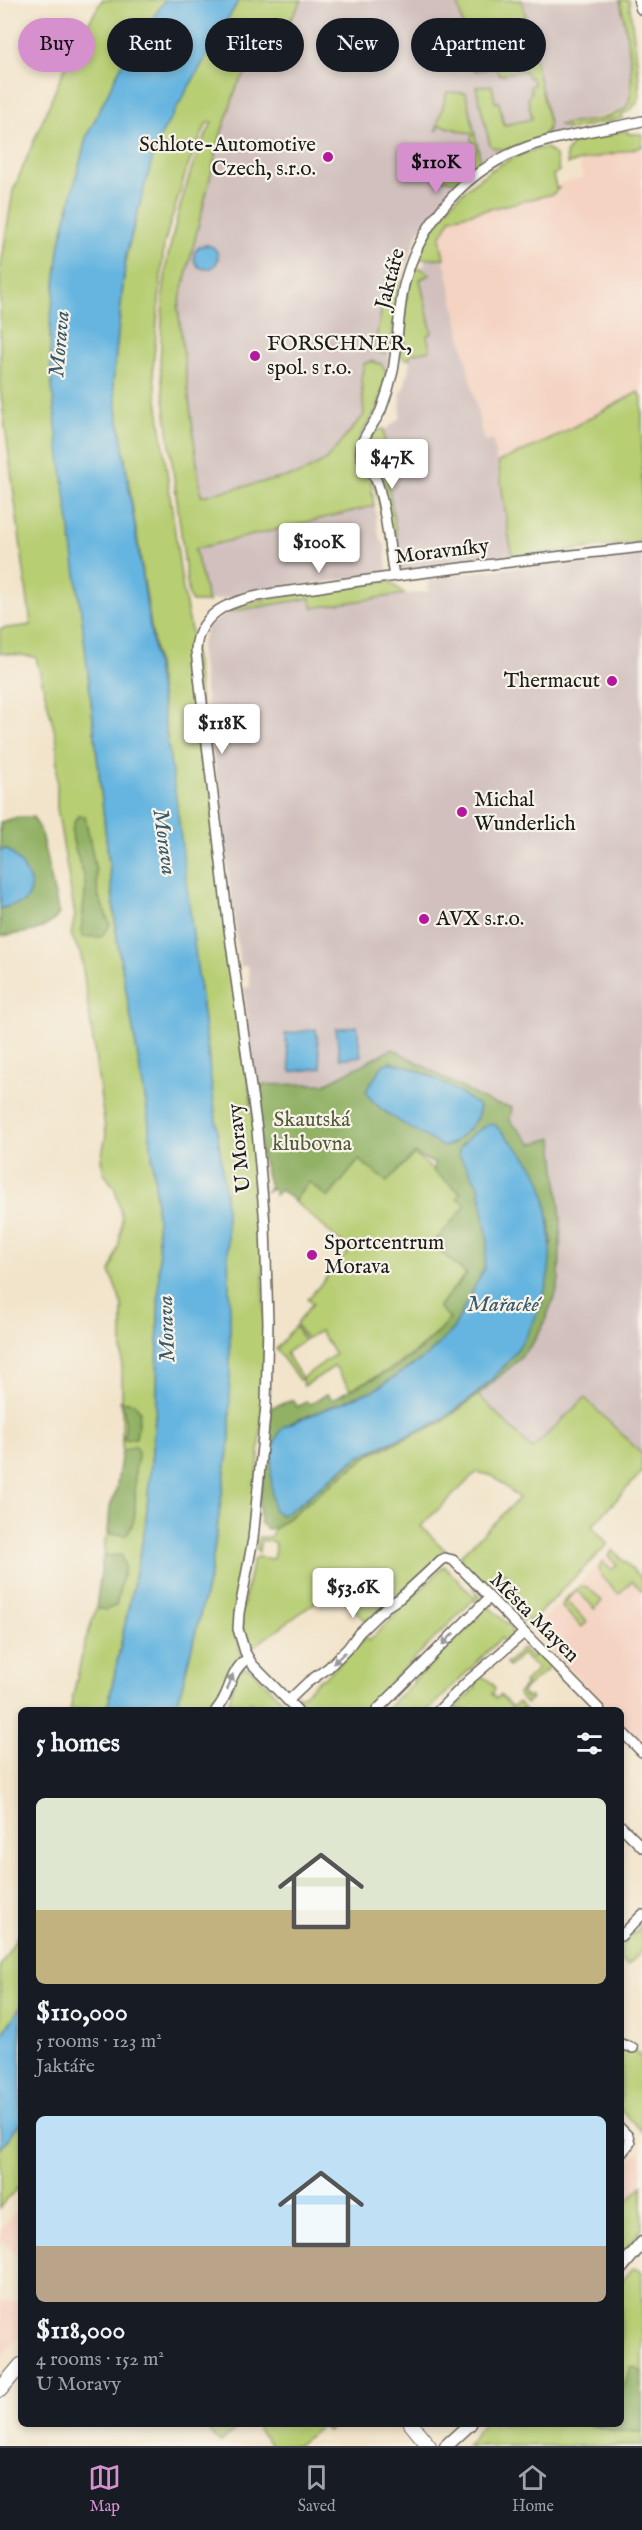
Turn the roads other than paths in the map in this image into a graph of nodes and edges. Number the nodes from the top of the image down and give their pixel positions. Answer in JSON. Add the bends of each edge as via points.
{"nodes":[{"id":1,"x":642,"y":121,"type":"edge"},
{"id":2,"x":642,"y":547,"type":"edge"},
{"id":3,"x":394,"y":576,"type":"junction"},
{"id":4,"x":248,"y":599,"type":"joint"},
{"id":5,"x":489,"y":1598,"type":"junction"},
{"id":6,"x":524,"y":1633,"type":"junction"},
{"id":7,"x":248,"y":1658,"type":"junction"},
{"id":8,"x":288,"y":1701,"type":"junction"},
{"id":9,"x":219,"y":1707,"type":"edge"},
{"id":10,"x":294,"y":1707,"type":"edge"},
{"id":11,"x":380,"y":1707,"type":"edge"},
{"id":12,"x":442,"y":1707,"type":"edge"},
{"id":13,"x":597,"y":1707,"type":"edge"},
{"id":14,"x":624,"y":1734,"type":"edge"},
{"id":15,"x":642,"y":1752,"type":"edge"},
{"id":16,"x":624,"y":1829,"type":"edge"},
{"id":17,"x":642,"y":1847,"type":"edge"},
{"id":18,"x":642,"y":1915,"type":"edge"},
{"id":19,"x":624,"y":1933,"type":"edge"},
{"id":20,"x":624,"y":2045,"type":"edge"},
{"id":21,"x":633,"y":2048,"type":"dead end"},
{"id":22,"x":624,"y":2132,"type":"edge"},
{"id":23,"x":624,"y":2150,"type":"edge"},
{"id":24,"x":642,"y":2243,"type":"edge"},
{"id":25,"x":624,"y":2264,"type":"edge"},
{"id":26,"x":18,"y":2369,"type":"edge"},
{"id":27,"x":0,"y":2390,"type":"edge"},
{"id":28,"x":413,"y":2427,"type":"edge"},
{"id":29,"x":467,"y":2427,"type":"edge"},
{"id":30,"x":429,"y":2446,"type":"edge"},
{"id":31,"x":446,"y":2446,"type":"edge"}],
"edges":[{"from":1,"to":3,"type":"street","name":"Jaktáře","via":[[558,138],[500,159],[443,206],[420,242],[404,285],[390,386],[361,448],[361,457],[377,484]]},
{"from":2,"to":3,"type":"street","name":"Moravníky"},
{"from":3,"to":4,"type":"street","name":"Moravníky"},
{"from":4,"to":7,"type":"street","name":"U Moravy","via":[[211,617],[200,633],[196,651],[265,1215],[266,1405],[253,1539],[238,1621]]},
{"from":5,"to":6,"type":"street","name":"Města Mayen"},
{"from":5,"to":8,"type":"street","name":"Města Mayen","one_way":true,"via":[[453,1560],[441,1560]]},
{"from":5,"to":11,"type":"street","one_way":true},
{"from":6,"to":12,"type":"street"},
{"from":6,"to":13,"type":"street","name":"Města Mayen"},
{"from":7,"to":8,"type":"street"},
{"from":9,"to":7,"type":"street","one_way":true,"via":[[235,1670]]},
{"from":8,"to":10,"type":"street"},
{"from":14,"to":15,"type":"street"},
{"from":16,"to":17,"type":"street"},
{"from":18,"to":19,"type":"street"},
{"from":20,"to":21,"type":"street"},
{"from":22,"to":23,"type":"street","via":[[630,2143]]},
{"from":24,"to":25,"type":"main road"},
{"from":26,"to":27,"type":"main road"},
{"from":28,"to":30,"type":"main road"},
{"from":29,"to":31,"type":"main road"}]}
